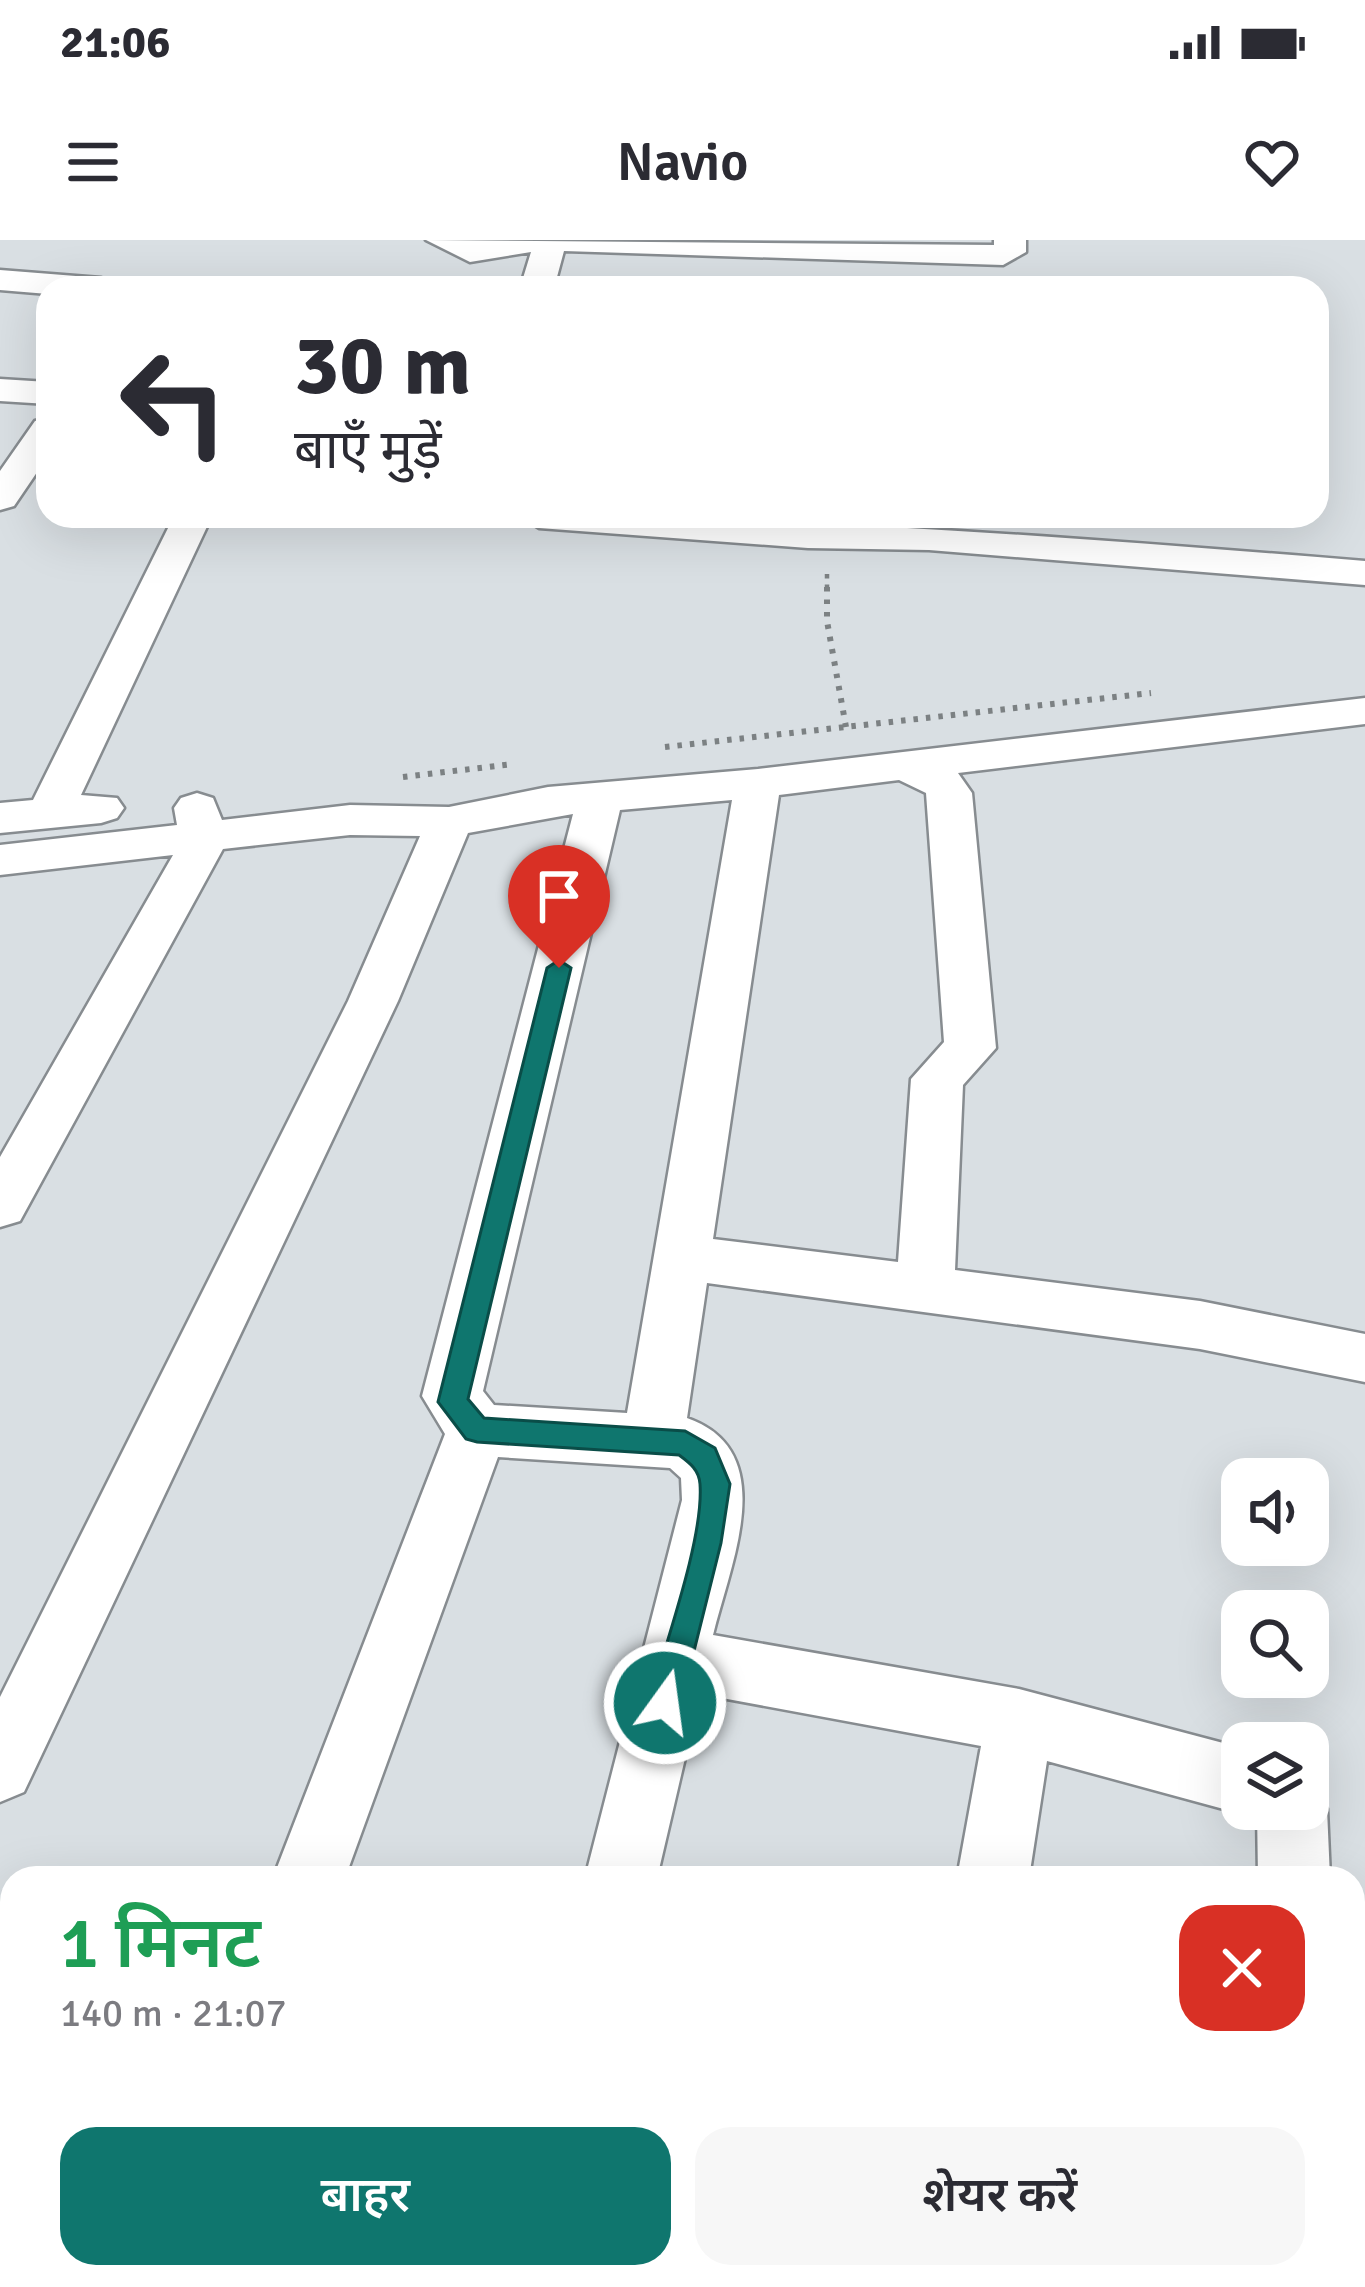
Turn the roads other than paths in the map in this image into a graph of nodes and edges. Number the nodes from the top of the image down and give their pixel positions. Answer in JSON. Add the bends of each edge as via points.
{"nodes":[{"id":1,"x":442,"y":240,"type":"edge"},
{"id":2,"x":1010,"y":240,"type":"edge"},
{"id":3,"x":548,"y":241,"type":"edge"},
{"id":4,"x":689,"y":245,"type":"edge"},
{"id":5,"x":854,"y":246,"type":"edge"},
{"id":6,"x":912,"y":254,"type":"junction"},
{"id":7,"x":540,"y":276,"type":"edge"},
{"id":8,"x":690,"y":276,"type":"edge"},
{"id":9,"x":913,"y":276,"type":"edge"},
{"id":10,"x":0,"y":280,"type":"edge"},
{"id":11,"x":36,"y":283,"type":"edge"},
{"id":12,"x":0,"y":390,"type":"edge"},
{"id":13,"x":36,"y":392,"type":"edge"},
{"id":14,"x":36,"y":449,"type":"edge"},
{"id":15,"x":15,"y":484,"type":"edge"},
{"id":16,"x":188,"y":528,"type":"edge"},
{"id":17,"x":774,"y":528,"type":"edge"},
{"id":18,"x":917,"y":528,"type":"edge"},
{"id":19,"x":936,"y":528,"type":"edge"},
{"id":20,"x":1170,"y":528,"type":"edge"},
{"id":21,"x":1184,"y":561,"type":"junction"},
{"id":22,"x":1365,"y":573,"type":"edge"},
{"id":23,"x":1365,"y":711,"type":"edge"},
{"id":24,"x":900,"y":763,"type":"junction"},
{"id":25,"x":758,"y":783,"type":"junction"},
{"id":26,"x":601,"y":797,"type":"junction"},
{"id":27,"x":50,"y":813,"type":"junction"},
{"id":28,"x":0,"y":818,"type":"edge"},
{"id":29,"x":449,"y":822,"type":"junction"},
{"id":30,"x":201,"y":824,"type":"junction"},
{"id":31,"x":0,"y":860,"type":"edge"},
{"id":32,"x":0,"y":1206,"type":"edge"},
{"id":33,"x":682,"y":1257,"type":"junction"},
{"id":34,"x":925,"y":1288,"type":"junction"},
{"id":35,"x":1365,"y":1358,"type":"edge"},
{"id":36,"x":477,"y":1430,"type":"junction"},
{"id":37,"x":653,"y":1440,"type":"junction"},
{"id":38,"x":676,"y":1659,"type":"junction"},
{"id":39,"x":1019,"y":1721,"type":"junction"},
{"id":40,"x":0,"y":1769,"type":"edge"},
{"id":41,"x":1221,"y":1775,"type":"edge"},
{"id":42,"x":1293,"y":1830,"type":"edge"},
{"id":43,"x":314,"y":1866,"type":"edge"},
{"id":44,"x":624,"y":1866,"type":"edge"},
{"id":45,"x":995,"y":1866,"type":"edge"},
{"id":46,"x":1294,"y":1866,"type":"edge"}],
"edges":[{"from":1,"to":3,"type":"street","via":[[470,252]]},
{"from":2,"to":6,"type":"street","via":[[1008,254]]},
{"from":3,"to":4,"type":"street"},
{"from":3,"to":7,"type":"street"},
{"from":4,"to":5,"type":"street"},
{"from":4,"to":8,"type":"street"},
{"from":5,"to":6,"type":"street"},
{"from":6,"to":9,"type":"street"},
{"from":10,"to":11,"type":"street"},
{"from":12,"to":13,"type":"street"},
{"from":14,"to":15,"type":"street"},
{"from":16,"to":27,"type":"street"},
{"from":17,"to":18,"type":"street","via":[[826,536]]},
{"from":19,"to":21,"type":"street"},
{"from":20,"to":21,"type":"street"},
{"from":21,"to":22,"type":"street"},
{"from":23,"to":24,"type":"street"},
{"from":24,"to":25,"type":"street"},
{"from":24,"to":34,"type":"street","via":[[949,793],[968,980],[970,1048],[937,1079]]},
{"from":25,"to":26,"type":"street"},
{"from":25,"to":33,"type":"street"},
{"from":26,"to":29,"type":"street"},
{"from":26,"to":36,"type":"street","via":[[452,1396]]},
{"from":27,"to":28,"type":"street"},
{"from":27,"to":30,"type":"street","via":[[181,802]]},
{"from":29,"to":30,"type":"street"},
{"from":29,"to":40,"type":"street","via":[[362,1022]]},
{"from":30,"to":31,"type":"street"},
{"from":30,"to":32,"type":"street"},
{"from":33,"to":34,"type":"street"},
{"from":33,"to":37,"type":"street"},
{"from":34,"to":35,"type":"street","via":[[1200,1324]]},
{"from":36,"to":37,"type":"street"},
{"from":36,"to":43,"type":"street"},
{"from":37,"to":38,"type":"street","via":[[696,1448],[715,1484]]},
{"from":38,"to":39,"type":"street"},
{"from":38,"to":44,"type":"street"},
{"from":39,"to":41,"type":"street"},
{"from":39,"to":45,"type":"street"},
{"from":42,"to":46,"type":"street"}]}
